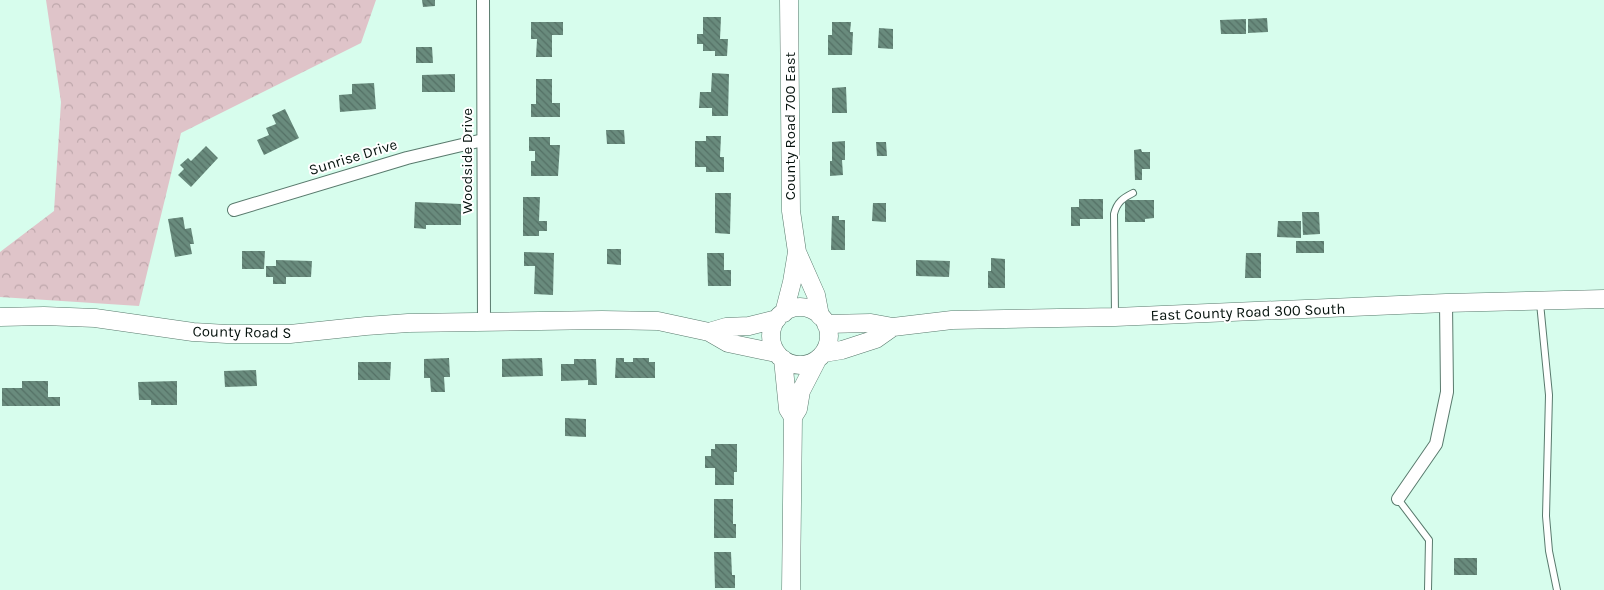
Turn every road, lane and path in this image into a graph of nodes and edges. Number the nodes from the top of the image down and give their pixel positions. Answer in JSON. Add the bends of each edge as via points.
{"nodes":[{"id":1,"x":482,"y":0,"type":"edge"},
{"id":2,"x":789,"y":0,"type":"edge"},
{"id":3,"x":483,"y":140,"type":"junction"},
{"id":4,"x":1133,"y":193,"type":"dead end"},
{"id":5,"x":234,"y":210,"type":"dead end"},
{"id":6,"x":797,"y":252,"type":"junction"},
{"id":7,"x":1604,"y":299,"type":"edge"},
{"id":8,"x":1540,"y":300,"type":"junction"},
{"id":9,"x":1446,"y":303,"type":"junction"},
{"id":10,"x":780,"y":316,"type":"junction"},
{"id":11,"x":0,"y":317,"type":"edge"},
{"id":12,"x":1115,"y":317,"type":"junction"},
{"id":13,"x":823,"y":320,"type":"junction"},
{"id":14,"x":484,"y":322,"type":"junction"},
{"id":15,"x":893,"y":327,"type":"junction"},
{"id":16,"x":709,"y":332,"type":"junction"},
{"id":17,"x":779,"y":356,"type":"junction"},
{"id":18,"x":821,"y":356,"type":"junction"},
{"id":19,"x":793,"y":417,"type":"junction"},
{"id":20,"x":1398,"y":499,"type":"joint"},
{"id":21,"x":791,"y":590,"type":"edge"},
{"id":22,"x":1428,"y":590,"type":"edge"},
{"id":23,"x":1557,"y":590,"type":"edge"}],
"edges":[{"from":1,"to":3,"type":"street","name":"Woodside Drive"},
{"from":2,"to":6,"type":"street","name":"County Road 700 East","via":[[791,211]]},
{"from":3,"to":5,"type":"street","name":"Sunrise Drive","via":[[407,158]]},
{"from":3,"to":14,"type":"street","name":"Woodside Drive"},
{"from":4,"to":12,"type":"lane","via":[[1116,205],[1114,214]]},
{"from":6,"to":10,"type":"street","name":"County Road 700 East","via":[[792,282]]},
{"from":6,"to":13,"type":"street","name":"County Road 700 East"},
{"from":7,"to":8,"type":"street","name":"East County Road 300 South"},
{"from":8,"to":9,"type":"street","name":"East County Road 300 South"},
{"from":8,"to":23,"type":"lane","via":[[1550,395],[1546,516]]},
{"from":9,"to":12,"type":"street","name":"East County Road 300 South"},
{"from":9,"to":20,"type":"street","via":[[1447,392],[1436,444]]},
{"from":10,"to":13,"type":"street","via":[[793,308],[803,308],[812,310]]},
{"from":10,"to":16,"type":"street","via":[[749,326]]},
{"from":10,"to":17,"type":"street","via":[[771,336]]},
{"from":11,"to":14,"type":"street","name":"County Road S","via":[[95,318],[227,334],[290,334],[366,326]]},
{"from":12,"to":15,"type":"street","name":"East County Road 300 South","via":[[952,320]]},
{"from":13,"to":15,"type":"street","name":"East County Road 300 South"},
{"from":13,"to":18,"type":"street","via":[[829,334]]},
{"from":14,"to":16,"type":"street","via":[[658,321]]},
{"from":15,"to":18,"type":"street","name":"East County Road 300 South","via":[[876,339]]},
{"from":16,"to":17,"type":"street","via":[[728,343]]},
{"from":17,"to":18,"type":"street","via":[[790,364],[799,365]]},
{"from":17,"to":19,"type":"street","via":[[788,409]]},
{"from":18,"to":19,"type":"street","via":[[801,391]]},
{"from":19,"to":21,"type":"street"},
{"from":20,"to":22,"type":"lane","via":[[1429,540]]}]}
